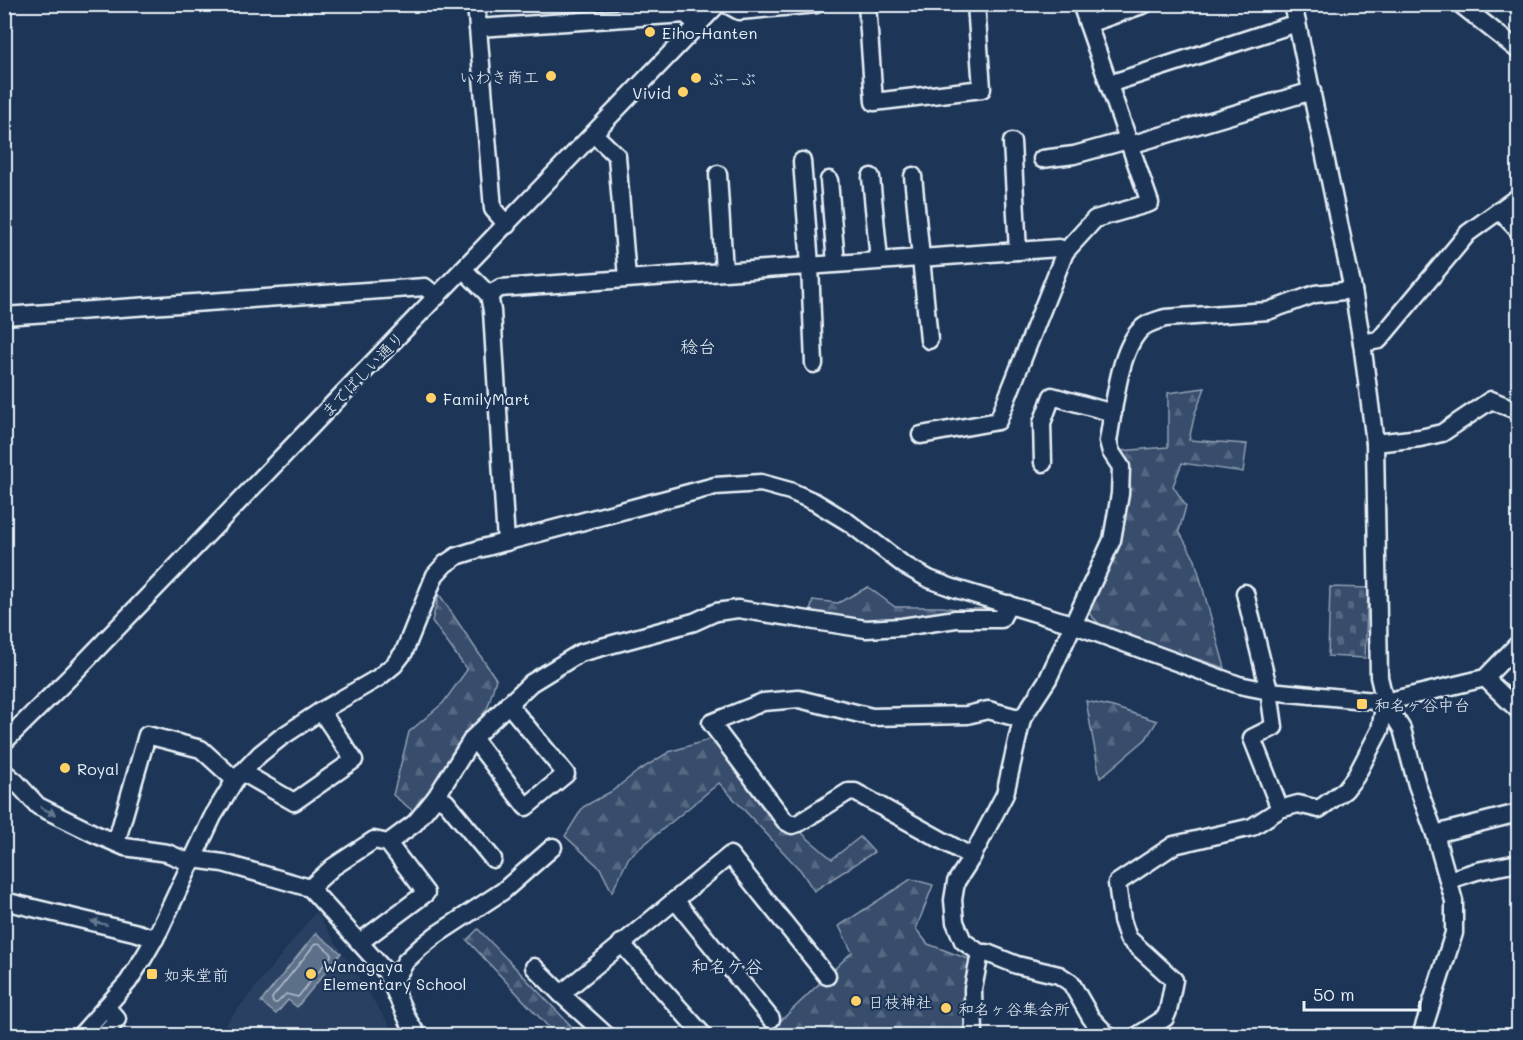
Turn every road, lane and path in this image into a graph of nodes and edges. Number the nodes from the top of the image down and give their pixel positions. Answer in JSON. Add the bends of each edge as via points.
{"nodes":[{"id":1,"x":476,"y":4,"type":"edge"},
{"id":2,"x":718,"y":4,"type":"edge"},
{"id":3,"x":726,"y":4,"type":"edge"},
{"id":4,"x":817,"y":4,"type":"edge"},
{"id":5,"x":867,"y":4,"type":"edge"},
{"id":6,"x":976,"y":4,"type":"edge"},
{"id":7,"x":1081,"y":4,"type":"edge"},
{"id":8,"x":1145,"y":4,"type":"edge"},
{"id":9,"x":1293,"y":4,"type":"edge"},
{"id":10,"x":1460,"y":4,"type":"edge"},
{"id":11,"x":1297,"y":23,"type":"junction"},
{"id":12,"x":1088,"y":24,"type":"junction"},
{"id":13,"x":698,"y":25,"type":"junction"},
{"id":14,"x":478,"y":28,"type":"junction"},
{"id":15,"x":1518,"y":50,"type":"edge"},
{"id":16,"x":1109,"y":84,"type":"junction"},
{"id":17,"x":1312,"y":91,"type":"junction"},
{"id":18,"x":594,"y":134,"type":"junction"},
{"id":19,"x":1012,"y":142,"type":"dead end"},
{"id":20,"x":1129,"y":143,"type":"junction"},
{"id":21,"x":1042,"y":159,"type":"dead end"},
{"id":22,"x":802,"y":161,"type":"dead end"},
{"id":23,"x":718,"y":174,"type":"dead end"},
{"id":24,"x":913,"y":176,"type":"dead end"},
{"id":25,"x":871,"y":177,"type":"dead end"},
{"id":26,"x":829,"y":180,"type":"dead end"},
{"id":27,"x":1518,"y":197,"type":"edge"},
{"id":28,"x":1500,"y":211,"type":"junction"},
{"id":29,"x":507,"y":225,"type":"junction"},
{"id":30,"x":1518,"y":230,"type":"edge"},
{"id":31,"x":1018,"y":251,"type":"junction"},
{"id":32,"x":1065,"y":252,"type":"junction"},
{"id":33,"x":922,"y":257,"type":"junction"},
{"id":34,"x":879,"y":260,"type":"junction"},
{"id":35,"x":836,"y":263,"type":"junction"},
{"id":36,"x":810,"y":265,"type":"junction"},
{"id":37,"x":464,"y":269,"type":"junction"},
{"id":38,"x":724,"y":271,"type":"junction"},
{"id":39,"x":627,"y":279,"type":"junction"},
{"id":40,"x":1353,"y":290,"type":"junction"},
{"id":41,"x":489,"y":295,"type":"junction"},
{"id":42,"x":436,"y":297,"type":"junction"},
{"id":43,"x":4,"y":316,"type":"edge"},
{"id":44,"x":929,"y":340,"type":"dead end"},
{"id":45,"x":1362,"y":344,"type":"junction"},
{"id":46,"x":814,"y":364,"type":"dead end"},
{"id":47,"x":1518,"y":411,"type":"edge"},
{"id":48,"x":1113,"y":413,"type":"junction"},
{"id":49,"x":921,"y":435,"type":"dead end"},
{"id":50,"x":1375,"y":443,"type":"junction"},
{"id":51,"x":1043,"y":463,"type":"dead end"},
{"id":52,"x":506,"y":542,"type":"junction"},
{"id":53,"x":1245,"y":593,"type":"dead end"},
{"id":54,"x":1009,"y":604,"type":"junction"},
{"id":55,"x":1072,"y":624,"type":"junction"},
{"id":56,"x":1518,"y":644,"type":"edge"},
{"id":57,"x":1485,"y":678,"type":"junction"},
{"id":58,"x":1269,"y":691,"type":"junction"},
{"id":59,"x":1384,"y":702,"type":"junction"},
{"id":60,"x":508,"y":704,"type":"junction"},
{"id":61,"x":1518,"y":710,"type":"edge"},
{"id":62,"x":321,"y":711,"type":"junction"},
{"id":63,"x":1022,"y":719,"type":"junction"},
{"id":64,"x":473,"y":738,"type":"junction"},
{"id":65,"x":4,"y":742,"type":"edge"},
{"id":66,"x":4,"y":772,"type":"edge"},
{"id":67,"x":238,"y":776,"type":"junction"},
{"id":68,"x":436,"y":797,"type":"junction"},
{"id":69,"x":1280,"y":809,"type":"junction"},
{"id":70,"x":1518,"y":813,"type":"edge"},
{"id":71,"x":1435,"y":834,"type":"junction"},
{"id":72,"x":116,"y":843,"type":"junction"},
{"id":73,"x":388,"y":843,"type":"junction"},
{"id":74,"x":554,"y":847,"type":"dead end"},
{"id":75,"x":972,"y":857,"type":"junction"},
{"id":76,"x":493,"y":859,"type":"dead end"},
{"id":77,"x":192,"y":861,"type":"junction"},
{"id":78,"x":1518,"y":863,"type":"edge"},
{"id":79,"x":1449,"y":880,"type":"junction"},
{"id":80,"x":310,"y":888,"type":"junction"},
{"id":81,"x":675,"y":900,"type":"junction"},
{"id":82,"x":4,"y":901,"type":"edge"},
{"id":83,"x":155,"y":939,"type":"junction"},
{"id":84,"x":360,"y":942,"type":"junction"},
{"id":85,"x":621,"y":943,"type":"junction"},
{"id":86,"x":980,"y":953,"type":"junction"},
{"id":87,"x":534,"y":967,"type":"dead end"},
{"id":88,"x":826,"y":976,"type":"dead end"},
{"id":89,"x":392,"y":984,"type":"junction"},
{"id":90,"x":561,"y":994,"type":"junction"},
{"id":91,"x":106,"y":1007,"type":"junction"},
{"id":92,"x":771,"y":1019,"type":"dead end"},
{"id":93,"x":80,"y":1035,"type":"edge"},
{"id":94,"x":104,"y":1035,"type":"edge"},
{"id":95,"x":418,"y":1035,"type":"edge"},
{"id":96,"x":607,"y":1035,"type":"edge"},
{"id":97,"x":704,"y":1035,"type":"edge"},
{"id":98,"x":974,"y":1035,"type":"edge"},
{"id":99,"x":1108,"y":1035,"type":"edge"},
{"id":100,"x":1137,"y":1035,"type":"edge"},
{"id":101,"x":1421,"y":1035,"type":"edge"}],
"edges":[{"from":1,"to":14,"type":"street"},
{"from":2,"to":13,"type":"street","name":"までばしい通り"},
{"from":3,"to":4,"type":"street","via":[[739,10]]},
{"from":5,"to":6,"type":"street","via":[[874,102],[981,88]]},
{"from":7,"to":12,"type":"street"},
{"from":8,"to":12,"type":"street"},
{"from":9,"to":11,"type":"street"},
{"from":10,"to":15,"type":"street"},
{"from":11,"to":16,"type":"street"},
{"from":11,"to":17,"type":"street"},
{"from":12,"to":16,"type":"street"},
{"from":13,"to":14,"type":"street","via":[[685,14]]},
{"from":13,"to":18,"type":"street","name":"までばしい通り"},
{"from":14,"to":29,"type":"street","via":[[493,209]]},
{"from":16,"to":20,"type":"street"},
{"from":17,"to":20,"type":"street"},
{"from":17,"to":40,"type":"street"},
{"from":18,"to":29,"type":"street","name":"までばしい通り"},
{"from":18,"to":39,"type":"street","via":[[617,156]]},
{"from":19,"to":31,"type":"street"},
{"from":20,"to":21,"type":"street"},
{"from":20,"to":32,"type":"street","via":[[1150,202],[1095,219]]},
{"from":22,"to":36,"type":"street"},
{"from":23,"to":38,"type":"street"},
{"from":24,"to":33,"type":"street"},
{"from":25,"to":34,"type":"street"},
{"from":26,"to":35,"type":"street"},
{"from":27,"to":28,"type":"street"},
{"from":28,"to":30,"type":"street"},
{"from":28,"to":45,"type":"street","via":[[1468,233],[1379,340]]},
{"from":29,"to":37,"type":"street","name":"までばしい通り"},
{"from":31,"to":32,"type":"street","via":[[1059,248]]},
{"from":31,"to":33,"type":"street"},
{"from":32,"to":49,"type":"street","via":[[998,421]]},
{"from":33,"to":34,"type":"street"},
{"from":33,"to":44,"type":"street"},
{"from":34,"to":35,"type":"street"},
{"from":35,"to":36,"type":"street"},
{"from":36,"to":38,"type":"street"},
{"from":36,"to":46,"type":"street"},
{"from":37,"to":41,"type":"street"},
{"from":37,"to":42,"type":"street","name":"までばしい通り"},
{"from":38,"to":39,"type":"street"},
{"from":39,"to":41,"type":"street","via":[[500,288]]},
{"from":40,"to":45,"type":"street"},
{"from":40,"to":48,"type":"street","via":[[1315,294],[1268,311],[1165,318],[1145,326],[1130,343]]},
{"from":41,"to":52,"type":"street"},
{"from":42,"to":43,"type":"street","via":[[425,287]]},
{"from":42,"to":65,"type":"street","name":"までばしい通り"},
{"from":45,"to":50,"type":"street"},
{"from":47,"to":50,"type":"street","via":[[1491,400],[1442,433]]},
{"from":48,"to":51,"type":"street","via":[[1052,396],[1042,423]]},
{"from":48,"to":55,"type":"street","via":[[1108,441],[1121,467],[1112,540]]},
{"from":50,"to":59,"type":"street","via":[[1379,677]]},
{"from":52,"to":54,"type":"street","via":[[715,486],[761,483],[815,502],[929,579]]},
{"from":52,"to":62,"type":"street","via":[[457,556],[445,564],[428,588],[404,652],[394,665]]},
{"from":53,"to":58,"type":"street"},
{"from":54,"to":55,"type":"street"},
{"from":54,"to":60,"type":"street","via":[[1001,619],[956,619],[866,629],[738,609],[716,612],[694,622],[580,653],[531,683]]},
{"from":55,"to":58,"type":"street","via":[[1231,682]]},
{"from":55,"to":63,"type":"street","via":[[1048,679]]},
{"from":56,"to":57,"type":"street"},
{"from":57,"to":59,"type":"street"},
{"from":57,"to":61,"type":"street"},
{"from":58,"to":59,"type":"street"},
{"from":58,"to":69,"type":"street","via":[[1274,727],[1252,738]]},
{"from":59,"to":69,"type":"street","via":[[1380,730],[1345,790],[1319,809],[1298,804]]},
{"from":59,"to":71,"type":"street","via":[[1402,729]]},
{"from":60,"to":64,"type":"street"},
{"from":60,"to":64,"type":"street","via":[[566,774],[526,807]]},
{"from":62,"to":67,"type":"street","via":[[280,738]]},
{"from":62,"to":67,"type":"street","via":[[354,760],[294,801]]},
{"from":63,"to":75,"type":"street","via":[[1005,794]]},
{"from":63,"to":75,"type":"street","via":[[988,710],[967,715],[872,717],[799,699],[763,702],[711,723],[792,825],[848,792],[855,792]]},
{"from":64,"to":68,"type":"street"},
{"from":66,"to":72,"type":"street","one_way":true,"via":[[38,806]]},
{"from":67,"to":72,"type":"street","via":[[201,749],[147,735]]},
{"from":67,"to":77,"type":"street"},
{"from":68,"to":73,"type":"street","via":[[415,823]]},
{"from":68,"to":76,"type":"street","via":[[446,802]]},
{"from":69,"to":100,"type":"street","via":[[1252,827],[1174,845],[1117,883],[1128,938],[1174,980],[1165,1018]]},
{"from":70,"to":71,"type":"street"},
{"from":71,"to":79,"type":"street"},
{"from":72,"to":77,"type":"street"},
{"from":73,"to":80,"type":"street","via":[[374,840]]},
{"from":73,"to":84,"type":"street","via":[[426,893]]},
{"from":74,"to":89,"type":"street","via":[[503,891],[436,934],[401,967]]},
{"from":75,"to":86,"type":"street","via":[[956,882],[953,900],[955,922],[963,941]]},
{"from":77,"to":80,"type":"street","via":[[223,863]]},
{"from":77,"to":83,"type":"street"},
{"from":78,"to":79,"type":"street"},
{"from":79,"to":101,"type":"street","via":[[1454,901],[1454,933]]},
{"from":80,"to":84,"type":"street"},
{"from":81,"to":85,"type":"street"},
{"from":81,"to":88,"type":"street","via":[[730,855]]},
{"from":81,"to":92,"type":"street"},
{"from":83,"to":82,"type":"street","one_way":true},
{"from":83,"to":91,"type":"street","via":[[128,982]]},
{"from":84,"to":89,"type":"street"},
{"from":85,"to":90,"type":"street"},
{"from":85,"to":97,"type":"street"},
{"from":86,"to":98,"type":"street","via":[[973,988]]},
{"from":86,"to":99,"type":"street","via":[[1059,975],[1071,983],[1091,1018]]},
{"from":87,"to":90,"type":"street"},
{"from":89,"to":95,"type":"street"},
{"from":90,"to":96,"type":"street"},
{"from":91,"to":93,"type":"street"},
{"from":91,"to":94,"type":"street","via":[[117,1019]]}]}
